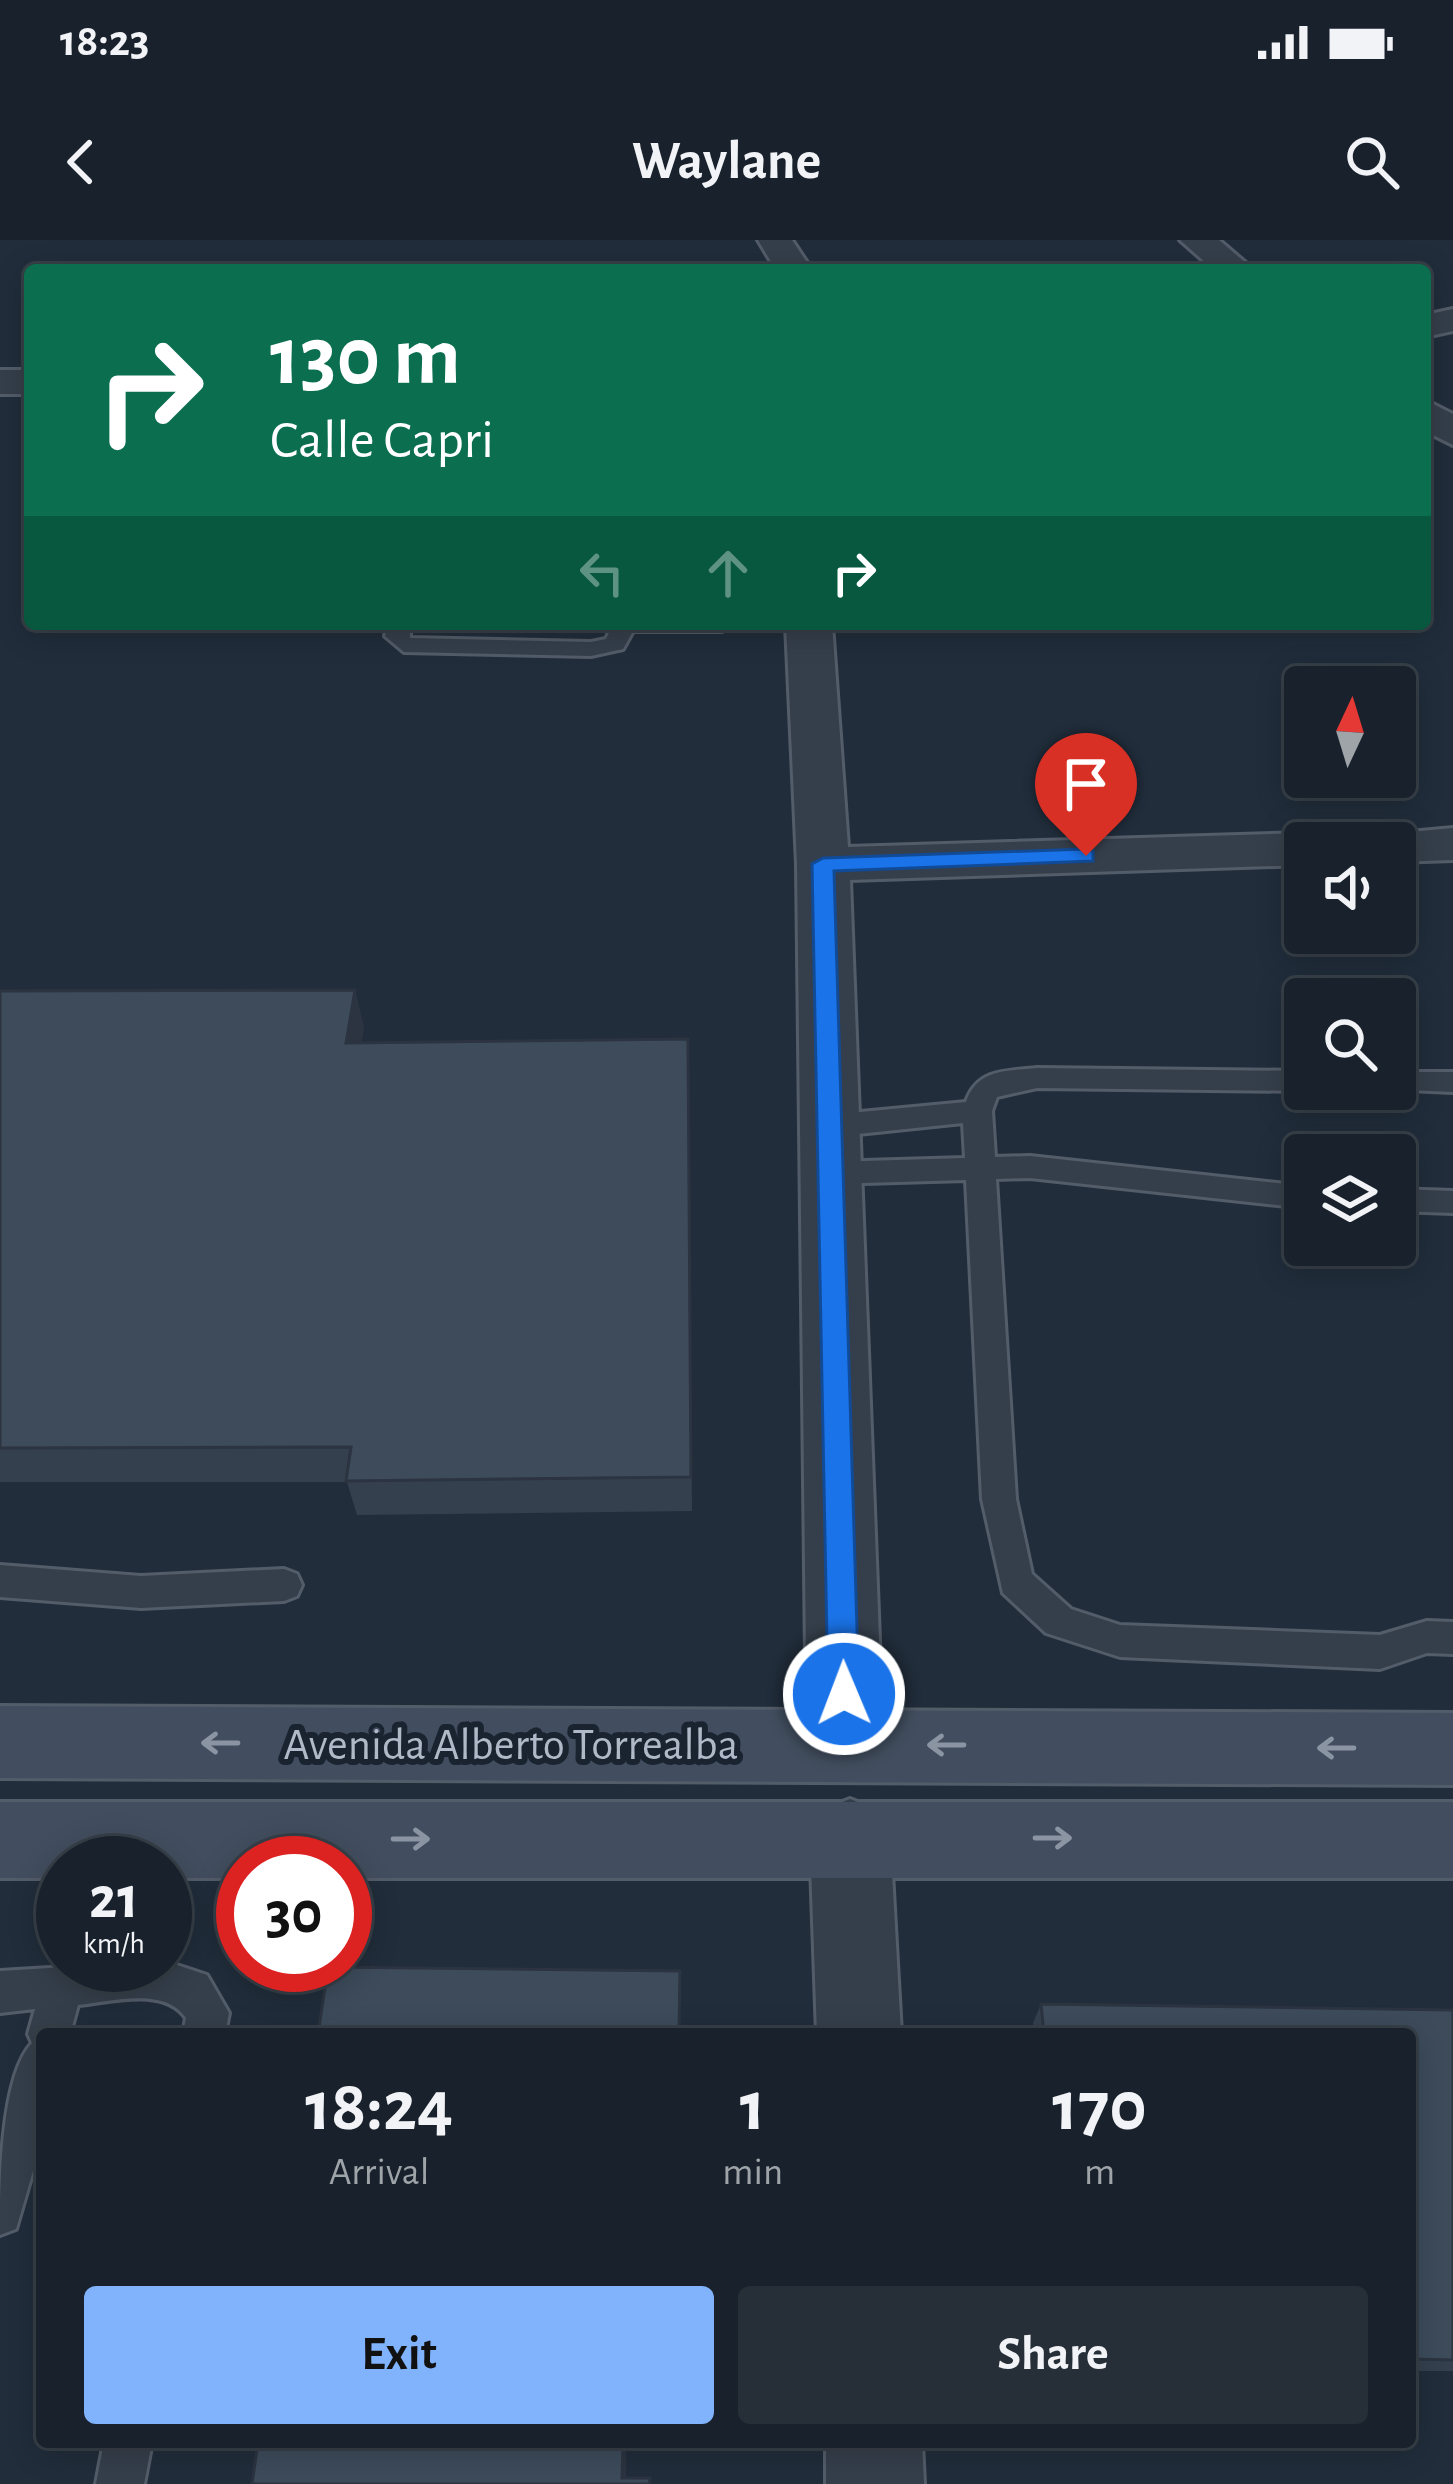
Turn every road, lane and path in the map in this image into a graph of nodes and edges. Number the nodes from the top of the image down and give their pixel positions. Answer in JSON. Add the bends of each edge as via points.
{"nodes":[{"id":1,"x":1197,"y":240,"type":"edge"},
{"id":2,"x":1228,"y":264,"type":"edge"},
{"id":3,"x":398,"y":630,"type":"edge"},
{"id":4,"x":621,"y":630,"type":"edge"},
{"id":5,"x":809,"y":630,"type":"edge"},
{"id":6,"x":1453,"y":844,"type":"edge"},
{"id":7,"x":1416,"y":845,"type":"edge"},
{"id":8,"x":1284,"y":850,"type":"edge"},
{"id":9,"x":823,"y":864,"type":"junction"},
{"id":10,"x":1284,"y":1081,"type":"edge"},
{"id":11,"x":1416,"y":1082,"type":"edge"},
{"id":12,"x":1453,"y":1082,"type":"edge"},
{"id":13,"x":977,"y":1111,"type":"junction"},
{"id":14,"x":830,"y":1149,"type":"junction"},
{"id":15,"x":978,"y":1166,"type":"junction"},
{"id":16,"x":1284,"y":1195,"type":"edge"},
{"id":17,"x":1416,"y":1201,"type":"edge"},
{"id":18,"x":1453,"y":1202,"type":"edge"},
{"id":19,"x":0,"y":1581,"type":"edge"},
{"id":20,"x":284,"y":1585,"type":"dead end"},
{"id":21,"x":1453,"y":1638,"type":"edge"},
{"id":22,"x":0,"y":1742,"type":"edge"},
{"id":23,"x":845,"y":1744,"type":"junction"},
{"id":24,"x":1453,"y":1749,"type":"edge"},
{"id":25,"x":850,"y":1837,"type":"junction"},
{"id":26,"x":0,"y":1840,"type":"edge"},
{"id":27,"x":1453,"y":1840,"type":"edge"},
{"id":28,"x":36,"y":1989,"type":"edge"},
{"id":29,"x":192,"y":1990,"type":"edge"},
{"id":30,"x":60,"y":1992,"type":"edge"},
{"id":31,"x":0,"y":1993,"type":"edge"},
{"id":32,"x":51,"y":2028,"type":"edge"},
{"id":33,"x":205,"y":2028,"type":"edge"},
{"id":34,"x":859,"y":2028,"type":"edge"},
{"id":35,"x":36,"y":2082,"type":"edge"},
{"id":36,"x":0,"y":2213,"type":"edge"},
{"id":37,"x":127,"y":2448,"type":"edge"},
{"id":38,"x":874,"y":2448,"type":"edge"},
{"id":39,"x":120,"y":2484,"type":"edge"},
{"id":40,"x":875,"y":2484,"type":"edge"}],
"edges":[{"from":1,"to":2,"type":"street"},
{"from":3,"to":4,"type":"lane","via":[[404,645],[591,649],[615,644]]},
{"from":5,"to":9,"type":"street"},
{"from":6,"to":7,"type":"street"},
{"from":8,"to":9,"type":"street"},
{"from":9,"to":14,"type":"street"},
{"from":10,"to":13,"type":"lane","via":[[1037,1078],[998,1082],[983,1091]]},
{"from":11,"to":12,"type":"lane"},
{"from":13,"to":14,"type":"lane"},
{"from":13,"to":15,"type":"lane"},
{"from":14,"to":15,"type":"lane"},
{"from":14,"to":23,"type":"street"},
{"from":15,"to":16,"type":"lane"},
{"from":15,"to":21,"type":"lane","via":[[999,1499],[1016,1582],[1059,1622],[1120,1641],[1380,1652]]},
{"from":17,"to":18,"type":"lane"},
{"from":19,"to":20,"type":"lane","via":[[141,1592]]},
{"from":23,"to":22,"type":"main road","name":"Avenida Alberto Torrealba","one_way":true},
{"from":24,"to":23,"type":"main road","name":"Avenida Alberto Torrealba","one_way":true},
{"from":26,"to":25,"type":"main road","one_way":true},
{"from":25,"to":27,"type":"main road","one_way":true},
{"from":25,"to":34,"type":"street"},
{"from":28,"to":31,"type":"lane"},
{"from":29,"to":33,"type":"lane","via":[[208,2013]]},
{"from":30,"to":32,"type":"lane"},
{"from":35,"to":36,"type":"lane"},
{"from":37,"to":39,"type":"lane"},
{"from":38,"to":40,"type":"street"}]}
